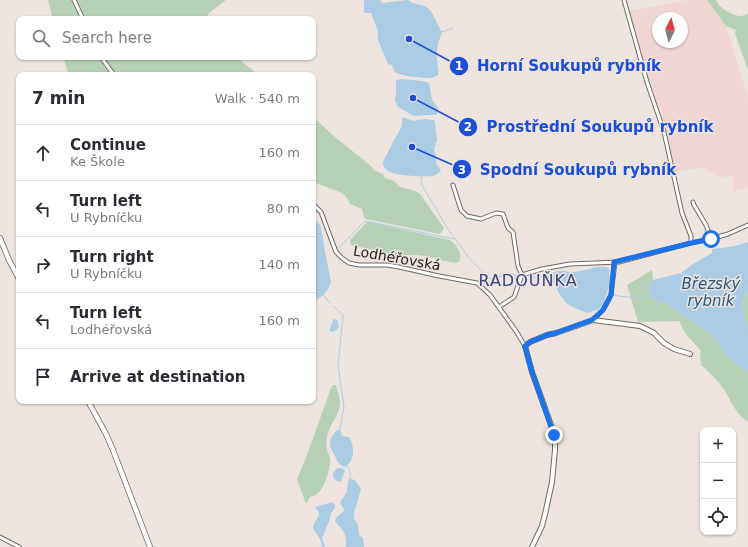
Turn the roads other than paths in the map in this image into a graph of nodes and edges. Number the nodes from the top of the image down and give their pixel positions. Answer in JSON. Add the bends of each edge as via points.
{"nodes":[{"id":1,"x":74,"y":0,"type":"edge"},
{"id":2,"x":624,"y":0,"type":"edge"},
{"id":3,"x":82,"y":16,"type":"edge"},
{"id":4,"x":103,"y":60,"type":"edge"},
{"id":5,"x":112,"y":72,"type":"edge"},
{"id":6,"x":453,"y":185,"type":"dead end"},
{"id":7,"x":693,"y":202,"type":"dead end"},
{"id":8,"x":316,"y":207,"type":"edge"},
{"id":9,"x":748,"y":225,"type":"edge"},
{"id":10,"x":0,"y":238,"type":"edge"},
{"id":11,"x":711,"y":239,"type":"junction"},
{"id":12,"x":691,"y":243,"type":"junction"},
{"id":13,"x":614,"y":262,"type":"junction"},
{"id":14,"x":16,"y":273,"type":"edge"},
{"id":15,"x":522,"y":275,"type":"junction"},
{"id":16,"x":499,"y":307,"type":"junction"},
{"id":17,"x":592,"y":320,"type":"junction"},
{"id":18,"x":525,"y":346,"type":"junction"},
{"id":19,"x":690,"y":354,"type":"dead end"},
{"id":20,"x":90,"y":404,"type":"edge"},
{"id":21,"x":0,"y":537,"type":"edge"},
{"id":22,"x":19,"y":547,"type":"edge"},
{"id":23,"x":150,"y":547,"type":"edge"},
{"id":24,"x":532,"y":547,"type":"edge"}],
"edges":[{"from":1,"to":3,"type":"street"},
{"from":2,"to":12,"type":"street","via":[[664,132]]},
{"from":4,"to":5,"type":"street"},
{"from":6,"to":15,"type":"street","via":[[461,210],[467,216],[481,219],[496,213],[503,214],[508,228],[513,232],[518,266]]},
{"from":7,"to":11,"type":"street","via":[[710,232]]},
{"from":8,"to":16,"type":"street","name":"Lodhéřovská","via":[[321,212],[336,252],[349,263],[387,265],[478,283]]},
{"from":9,"to":11,"type":"street"},
{"from":10,"to":14,"type":"main road"},
{"from":11,"to":12,"type":"street"},
{"from":12,"to":13,"type":"street"},
{"from":13,"to":15,"type":"street","via":[[570,264]]},
{"from":13,"to":17,"type":"street","via":[[611,295],[603,310]]},
{"from":15,"to":16,"type":"street","via":[[514,297]]},
{"from":16,"to":18,"type":"street","name":"Lodhéřovská"},
{"from":17,"to":18,"type":"street","via":[[547,335]]},
{"from":17,"to":19,"type":"street","via":[[640,326],[654,333],[674,349]]},
{"from":18,"to":24,"type":"street","name":"Lodhéřovská","via":[[555,440],[555,458],[546,510]]},
{"from":20,"to":23,"type":"main road","via":[[113,450]]},
{"from":21,"to":22,"type":"street"}]}
